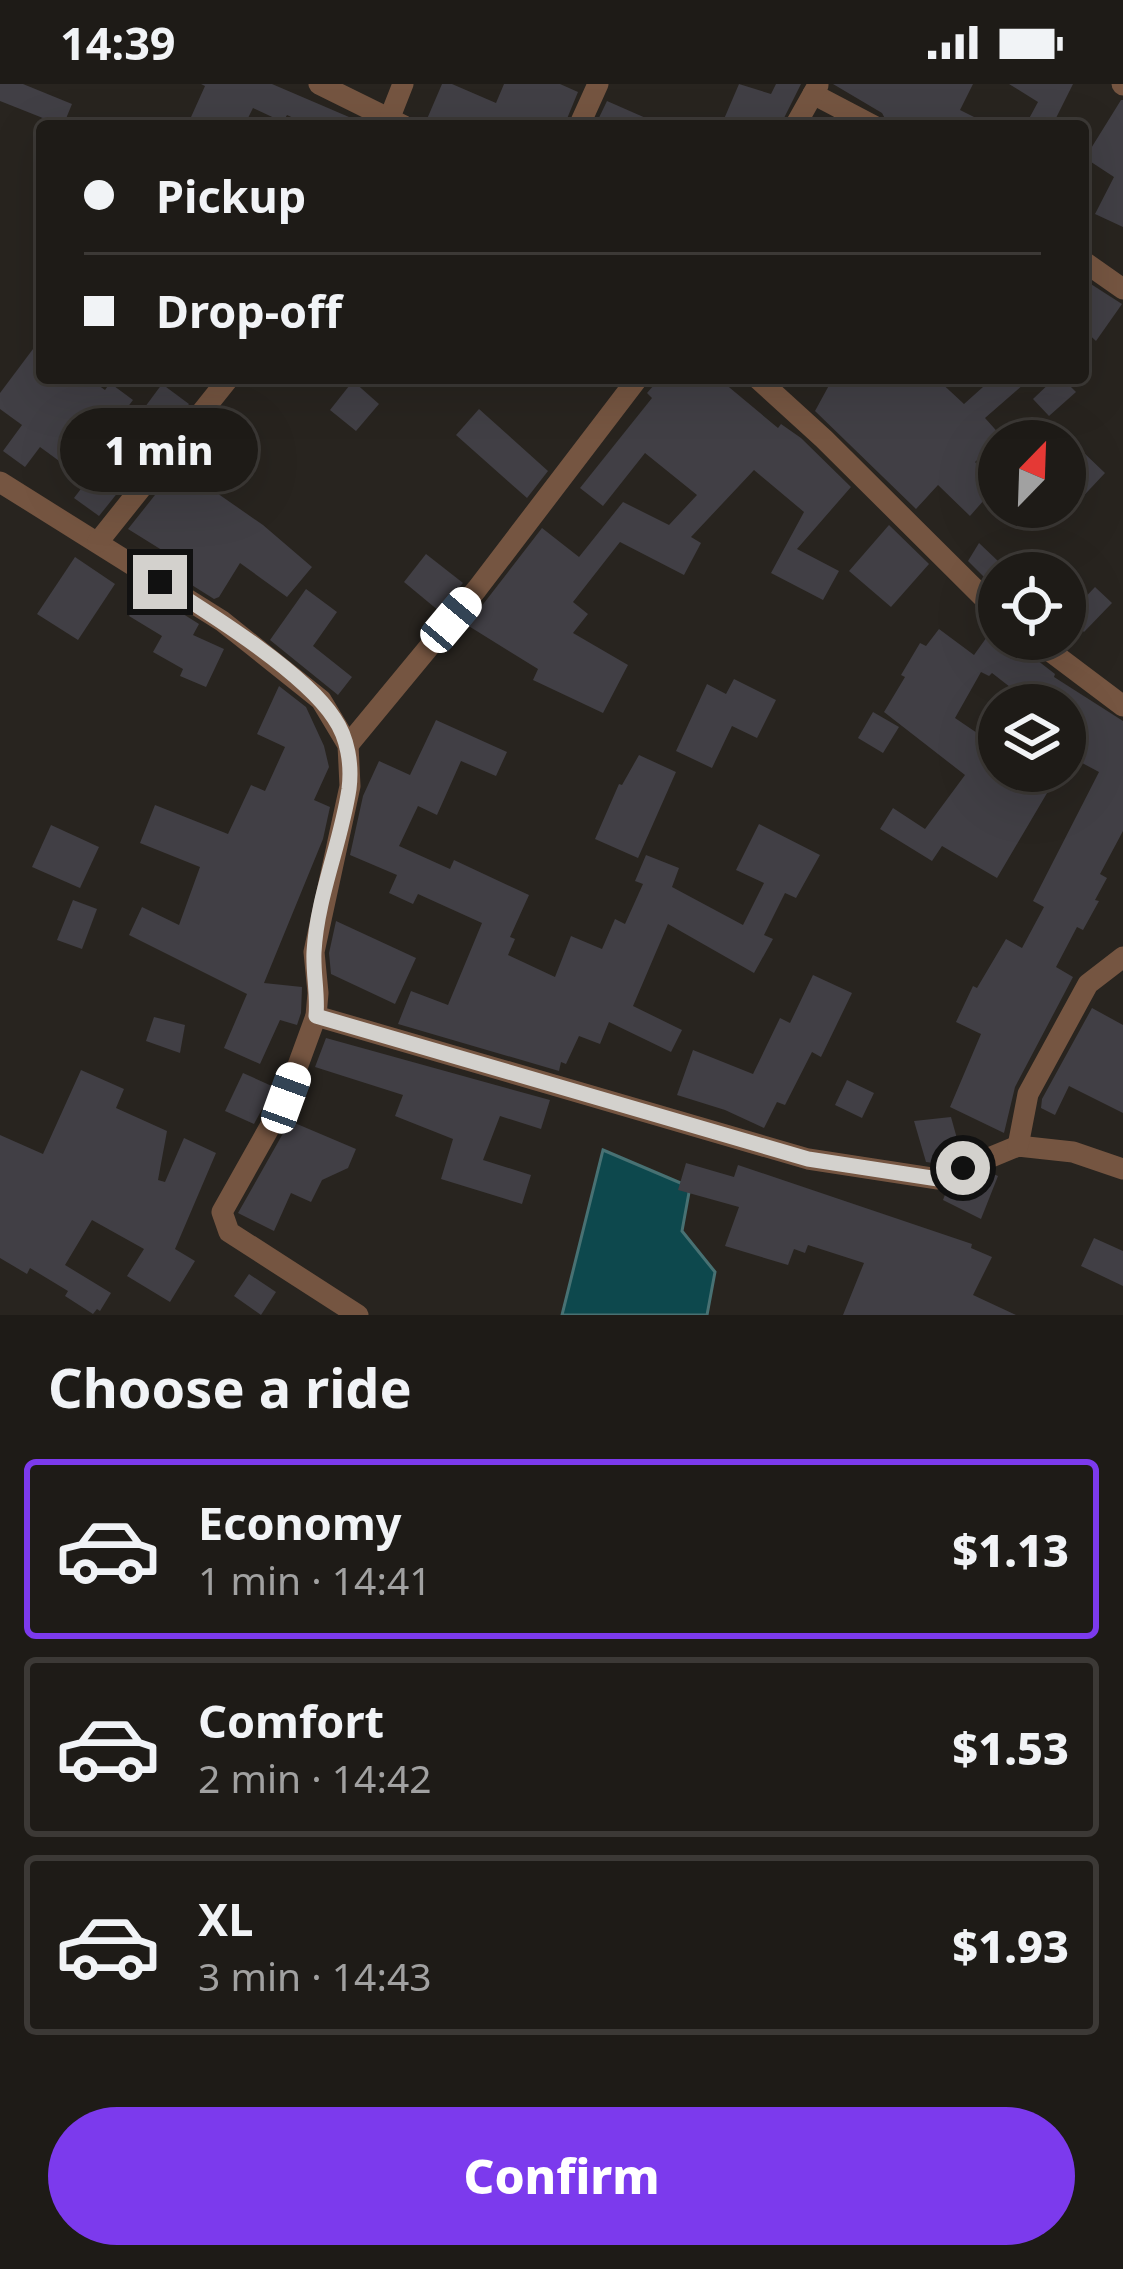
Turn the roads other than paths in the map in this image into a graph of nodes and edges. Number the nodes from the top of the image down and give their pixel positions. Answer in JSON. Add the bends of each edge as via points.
{"nodes":[{"id":1,"x":319,"y":84,"type":"edge"},
{"id":2,"x":403,"y":84,"type":"edge"},
{"id":3,"x":598,"y":84,"type":"edge"},
{"id":4,"x":816,"y":89,"type":"edge"},
{"id":5,"x":395,"y":120,"type":"edge"},
{"id":6,"x":397,"y":120,"type":"edge"},
{"id":7,"x":582,"y":120,"type":"edge"},
{"id":8,"x":798,"y":120,"type":"edge"},
{"id":9,"x":865,"y":120,"type":"edge"},
{"id":10,"x":1089,"y":265,"type":"edge"},
{"id":11,"x":1123,"y":289,"type":"edge"},
{"id":12,"x":224,"y":384,"type":"edge"},
{"id":13,"x":633,"y":384,"type":"edge"},
{"id":14,"x":763,"y":384,"type":"edge"},
{"id":15,"x":0,"y":482,"type":"edge"},
{"id":16,"x":98,"y":542,"type":"junction"},
{"id":17,"x":978,"y":593,"type":"edge"},
{"id":18,"x":1062,"y":660,"type":"edge"},
{"id":19,"x":1123,"y":706,"type":"edge"},
{"id":20,"x":348,"y":746,"type":"junction"},
{"id":21,"x":1123,"y":957,"type":"edge"},
{"id":22,"x":316,"y":1016,"type":"junction"},
{"id":23,"x":1018,"y":1146,"type":"junction"},
{"id":24,"x":1123,"y":1169,"type":"edge"},
{"id":25,"x":358,"y":1315,"type":"edge"}],
"edges":[{"from":1,"to":5,"type":"street"},
{"from":2,"to":6,"type":"street"},
{"from":3,"to":7,"type":"street"},
{"from":4,"to":8,"type":"street"},
{"from":4,"to":9,"type":"street"},
{"from":10,"to":11,"type":"street"},
{"from":12,"to":16,"type":"street"},
{"from":13,"to":20,"type":"street"},
{"from":14,"to":17,"type":"street"},
{"from":15,"to":16,"type":"street"},
{"from":16,"to":20,"type":"street","via":[[222,621],[321,700]]},
{"from":18,"to":19,"type":"street"},
{"from":20,"to":22,"type":"street","via":[[350,786],[314,952]]},
{"from":21,"to":23,"type":"street","via":[[1078,1002],[1028,1094]]},
{"from":22,"to":23,"type":"street","via":[[808,1159],[938,1179]]},
{"from":22,"to":25,"type":"street","via":[[286,1098],[226,1201],[222,1222]]},
{"from":23,"to":24,"type":"street"}]}
